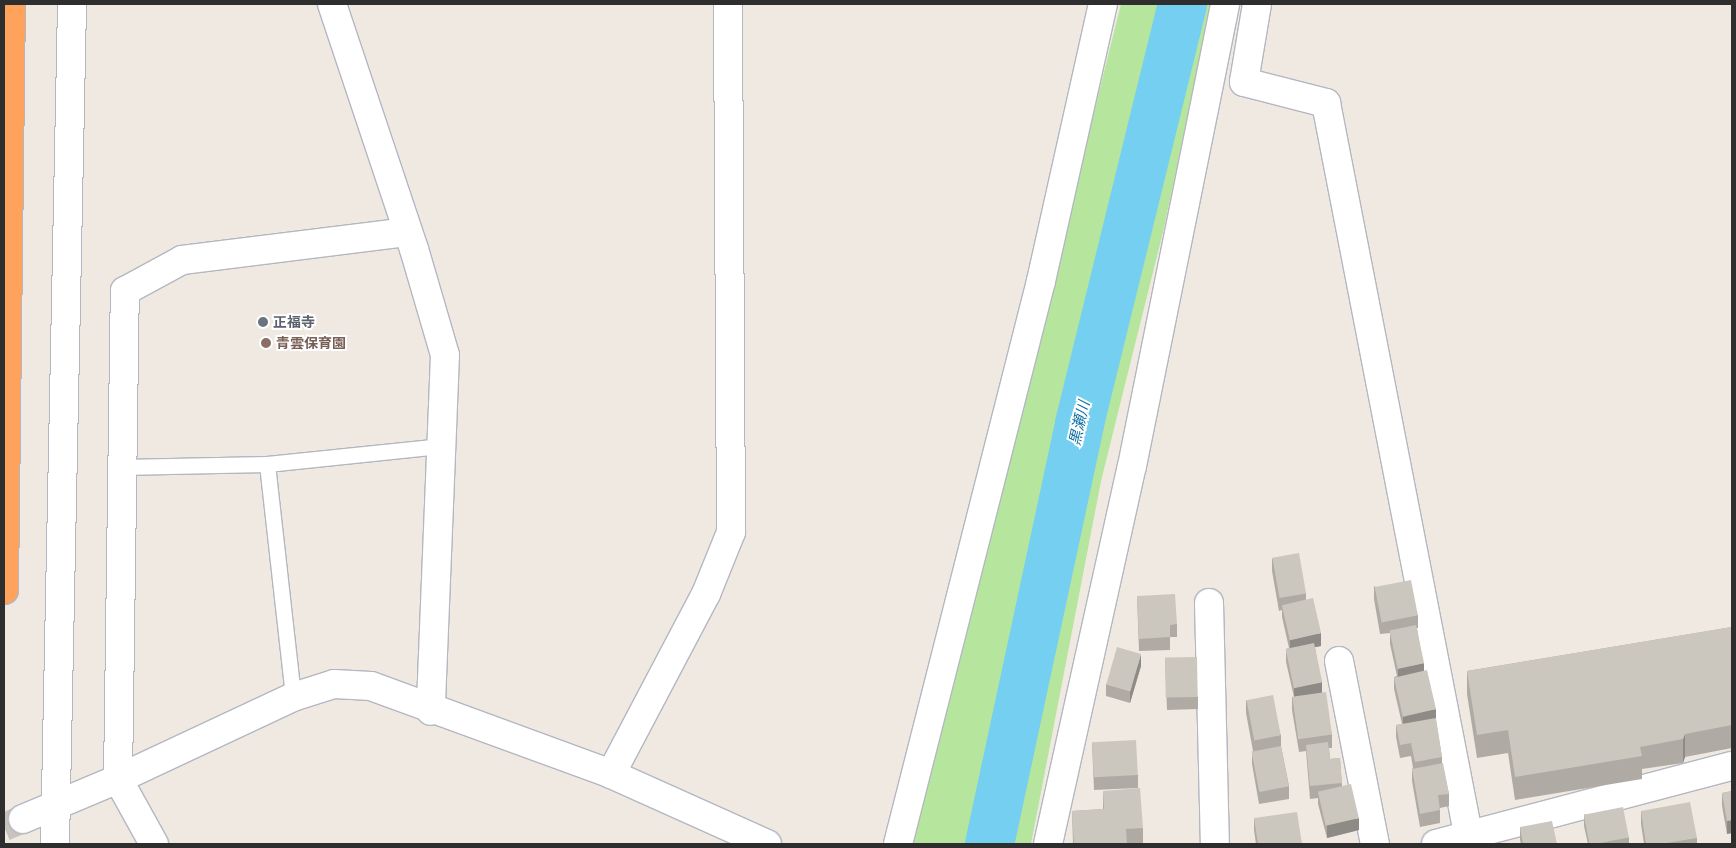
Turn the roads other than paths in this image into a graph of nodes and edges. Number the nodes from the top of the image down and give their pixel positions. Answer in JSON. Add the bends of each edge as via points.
{"nodes":[{"id":1,"x":11,"y":4,"type":"edge"},
{"id":2,"x":72,"y":4,"type":"edge"},
{"id":3,"x":332,"y":4,"type":"edge"},
{"id":4,"x":728,"y":4,"type":"edge"},
{"id":5,"x":1103,"y":4,"type":"edge"},
{"id":6,"x":1225,"y":4,"type":"edge"},
{"id":7,"x":1257,"y":4,"type":"edge"},
{"id":8,"x":406,"y":232,"type":"junction"},
{"id":9,"x":442,"y":446,"type":"junction"},
{"id":10,"x":267,"y":464,"type":"junction"},
{"id":11,"x":121,"y":467,"type":"junction"},
{"id":12,"x":4,"y":590,"type":"edge"},
{"id":13,"x":1209,"y":603,"type":"dead end"},
{"id":14,"x":1339,"y":661,"type":"dead end"},
{"id":15,"x":293,"y":697,"type":"junction"},
{"id":16,"x":431,"y":711,"type":"junction"},
{"id":17,"x":1732,"y":766,"type":"edge"},
{"id":18,"x":611,"y":774,"type":"junction"},
{"id":19,"x":118,"y":779,"type":"junction"},
{"id":20,"x":54,"y":804,"type":"junction"},
{"id":21,"x":22,"y":819,"type":"tunnel mouth"},
{"id":22,"x":1469,"y":840,"type":"edge"},
{"id":23,"x":56,"y":844,"type":"edge"},
{"id":24,"x":154,"y":844,"type":"edge"},
{"id":25,"x":767,"y":844,"type":"edge"},
{"id":26,"x":898,"y":844,"type":"edge"},
{"id":27,"x":1048,"y":844,"type":"edge"},
{"id":28,"x":1215,"y":844,"type":"edge"},
{"id":29,"x":1375,"y":844,"type":"edge"},
{"id":30,"x":1436,"y":844,"type":"edge"}],
"edges":[{"from":1,"to":12,"type":"highway"},
{"from":2,"to":20,"type":"street"},
{"from":3,"to":8,"type":"street"},
{"from":4,"to":18,"type":"street","via":[[731,532],[706,594]]},
{"from":5,"to":26,"type":"street","via":[[1041,281]]},
{"from":6,"to":27,"type":"street","via":[[1132,466]]},
{"from":7,"to":22,"type":"street","via":[[1244,82],[1326,103]]},
{"from":8,"to":9,"type":"street","via":[[445,355]]},
{"from":8,"to":11,"type":"street","via":[[182,260],[125,290]]},
{"from":9,"to":10,"type":"lane"},
{"from":9,"to":16,"type":"street"},
{"from":10,"to":11,"type":"lane"},
{"from":10,"to":15,"type":"lane"},
{"from":11,"to":19,"type":"street"},
{"from":13,"to":28,"type":"street"},
{"from":14,"to":29,"type":"street"},
{"from":15,"to":16,"type":"street","via":[[334,684],[371,686]]},
{"from":15,"to":19,"type":"street"},
{"from":16,"to":18,"type":"street"},
{"from":17,"to":22,"type":"street"},
{"from":18,"to":25,"type":"street"},
{"from":19,"to":20,"type":"street"},
{"from":19,"to":24,"type":"street"},
{"from":20,"to":21,"type":"street"},
{"from":20,"to":23,"type":"street"},
{"from":22,"to":30,"type":"street"}]}
